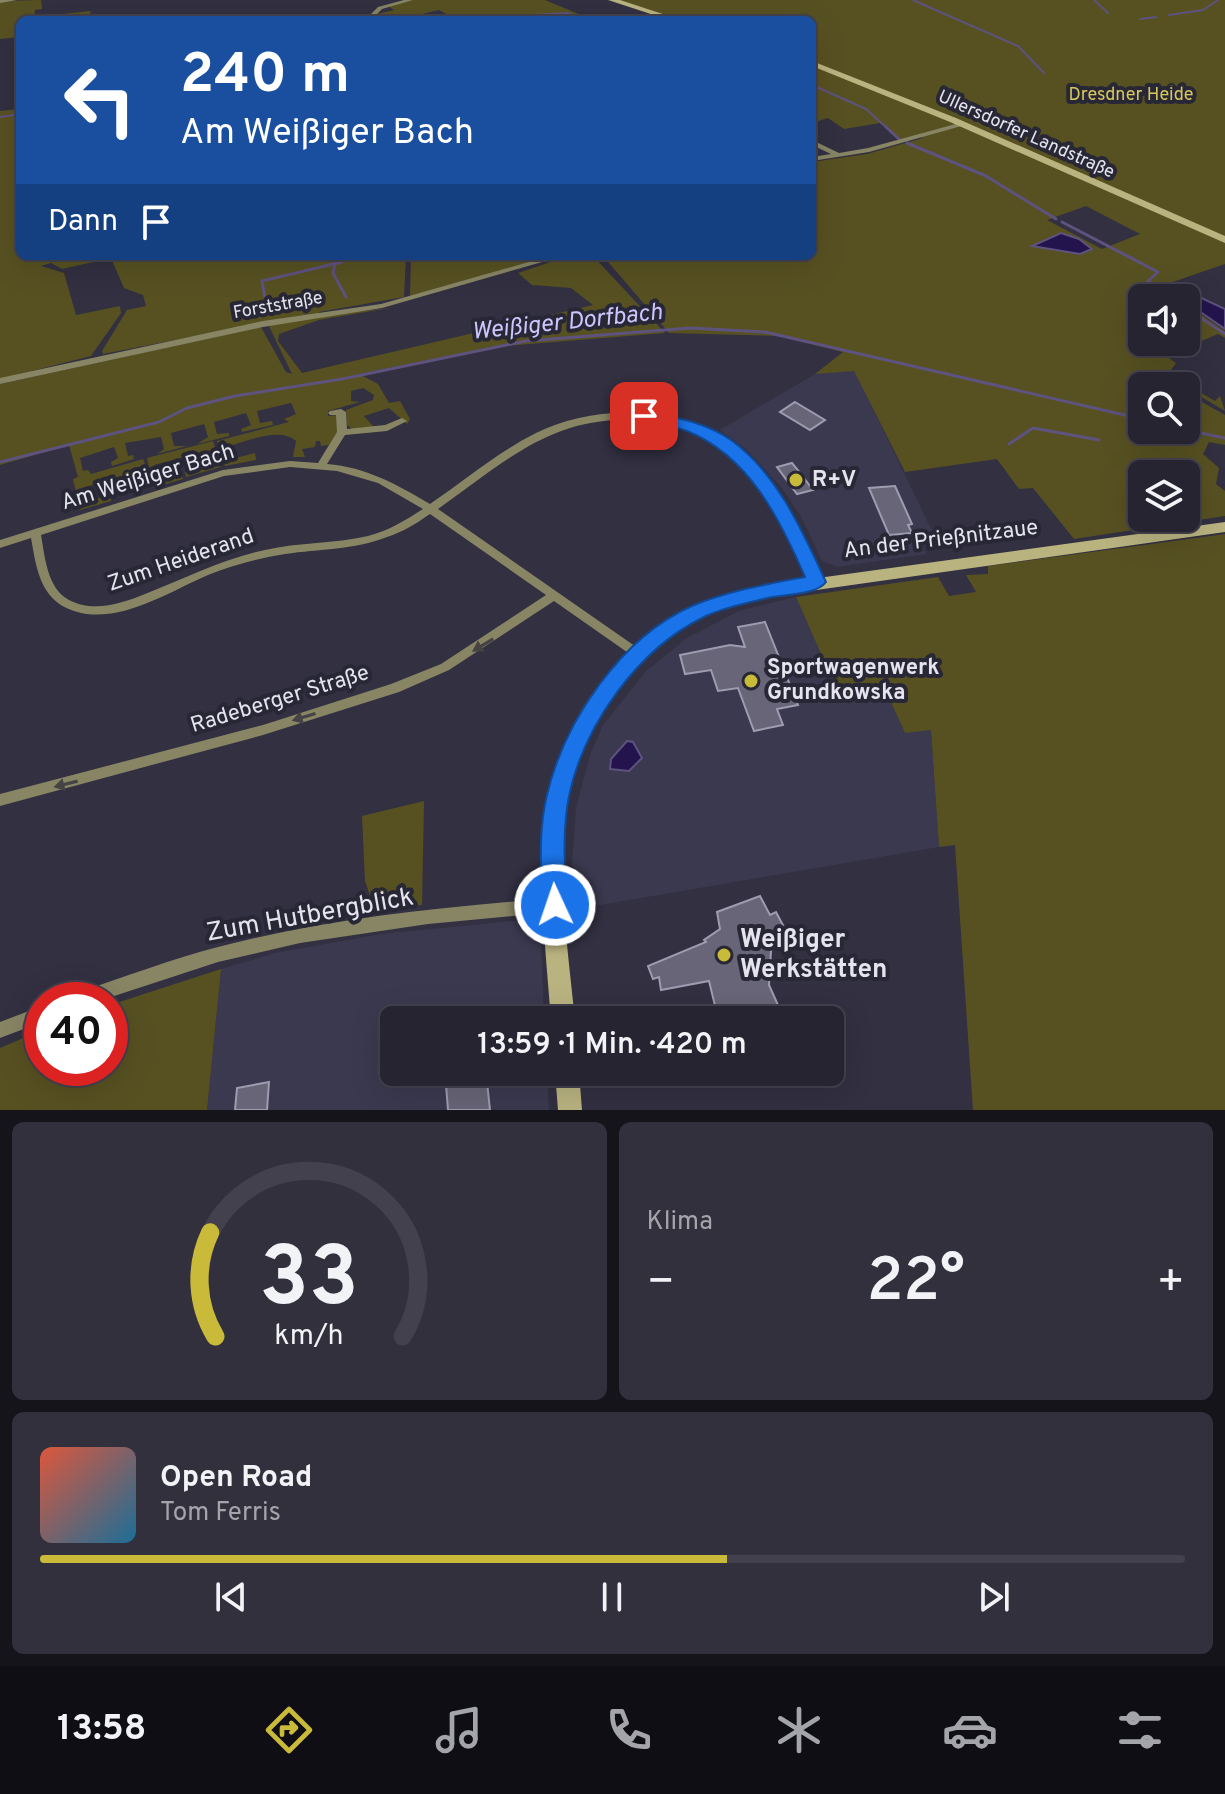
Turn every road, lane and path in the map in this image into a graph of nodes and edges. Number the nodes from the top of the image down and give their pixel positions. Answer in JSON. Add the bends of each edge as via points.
{"nodes":[{"id":1,"x":14,"y":0,"type":"edge"},
{"id":2,"x":410,"y":0,"type":"edge"},
{"id":3,"x":612,"y":0,"type":"edge"},
{"id":4,"x":0,"y":1,"type":"edge"},
{"id":5,"x":372,"y":16,"type":"edge"},
{"id":6,"x":664,"y":16,"type":"edge"},
{"id":7,"x":816,"y":65,"type":"edge"},
{"id":8,"x":963,"y":124,"type":"junction"},
{"id":9,"x":816,"y":144,"type":"edge"},
{"id":10,"x":839,"y":155,"type":"junction"},
{"id":11,"x":816,"y":158,"type":"edge"},
{"id":12,"x":1225,"y":240,"type":"edge"},
{"id":13,"x":545,"y":260,"type":"edge"},
{"id":14,"x":0,"y":381,"type":"edge"},
{"id":15,"x":333,"y":413,"type":"dead end"},
{"id":16,"x":401,"y":424,"type":"dead end"},
{"id":17,"x":342,"y":432,"type":"junction"},
{"id":18,"x":321,"y":466,"type":"junction"},
{"id":19,"x":429,"y":508,"type":"junction"},
{"id":20,"x":1225,"y":527,"type":"edge"},
{"id":21,"x":35,"y":533,"type":"junction"},
{"id":22,"x":0,"y":544,"type":"edge"},
{"id":23,"x":816,"y":582,"type":"junction"},
{"id":24,"x":553,"y":596,"type":"junction"},
{"id":25,"x":638,"y":654,"type":"junction"},
{"id":26,"x":0,"y":800,"type":"edge"},
{"id":27,"x":555,"y":905,"type":"junction"},
{"id":28,"x":128,"y":984,"type":"edge"},
{"id":29,"x":562,"y":1006,"type":"edge"},
{"id":30,"x":24,"y":1021,"type":"edge"},
{"id":31,"x":0,"y":1030,"type":"edge"},
{"id":32,"x":568,"y":1086,"type":"edge"},
{"id":33,"x":570,"y":1110,"type":"edge"}],
"edges":[{"from":1,"to":4,"type":"street"},
{"from":2,"to":5,"type":"street","via":[[380,8]]},
{"from":3,"to":6,"type":"main road"},
{"from":7,"to":8,"type":"main road","name":"Ullersdorfer Landstraße"},
{"from":8,"to":10,"type":"street"},
{"from":8,"to":12,"type":"main road","name":"Ullersdorfer Landstraße"},
{"from":9,"to":10,"type":"street"},
{"from":10,"to":11,"type":"street"},
{"from":13,"to":14,"type":"street","name":"Forststraße","via":[[382,306],[263,324]]},
{"from":15,"to":17,"type":"street","via":[[341,412]]},
{"from":16,"to":17,"type":"street"},
{"from":17,"to":18,"type":"street"},
{"from":18,"to":19,"type":"street","name":"Am Weißiger Bach","via":[[382,481]]},
{"from":18,"to":21,"type":"street","name":"Am Weißiger Bach","via":[[223,473]]},
{"from":19,"to":21,"type":"street","name":"Zum Heiderand","via":[[387,533],[239,561],[137,602],[102,608],[66,603],[52,592]]},
{"from":19,"to":23,"type":"street","via":[[552,429],[603,417],[659,418],[725,443],[750,467],[791,525]]},
{"from":19,"to":24,"type":"street"},
{"from":20,"to":23,"type":"main road","name":"An der Prießnitzaue"},
{"from":21,"to":22,"type":"street","name":"Am Weißiger Bach"},
{"from":23,"to":25,"type":"main road","name":"An der Prießnitzaue","via":[[697,612]]},
{"from":24,"to":25,"type":"street"},
{"from":24,"to":26,"type":"street","name":"Radeberger Straße","one_way":true,"via":[[491,640],[426,676],[263,730]]},
{"from":25,"to":27,"type":"main road","name":"An der Prießnitzaue","via":[[589,715],[570,753],[554,826]]},
{"from":27,"to":28,"type":"street","name":"Zum Hutbergblick","via":[[398,921],[252,947]]},
{"from":27,"to":29,"type":"main road","name":"An der Prießnitzaue"},
{"from":30,"to":31,"type":"street"},
{"from":32,"to":33,"type":"main road"}]}
